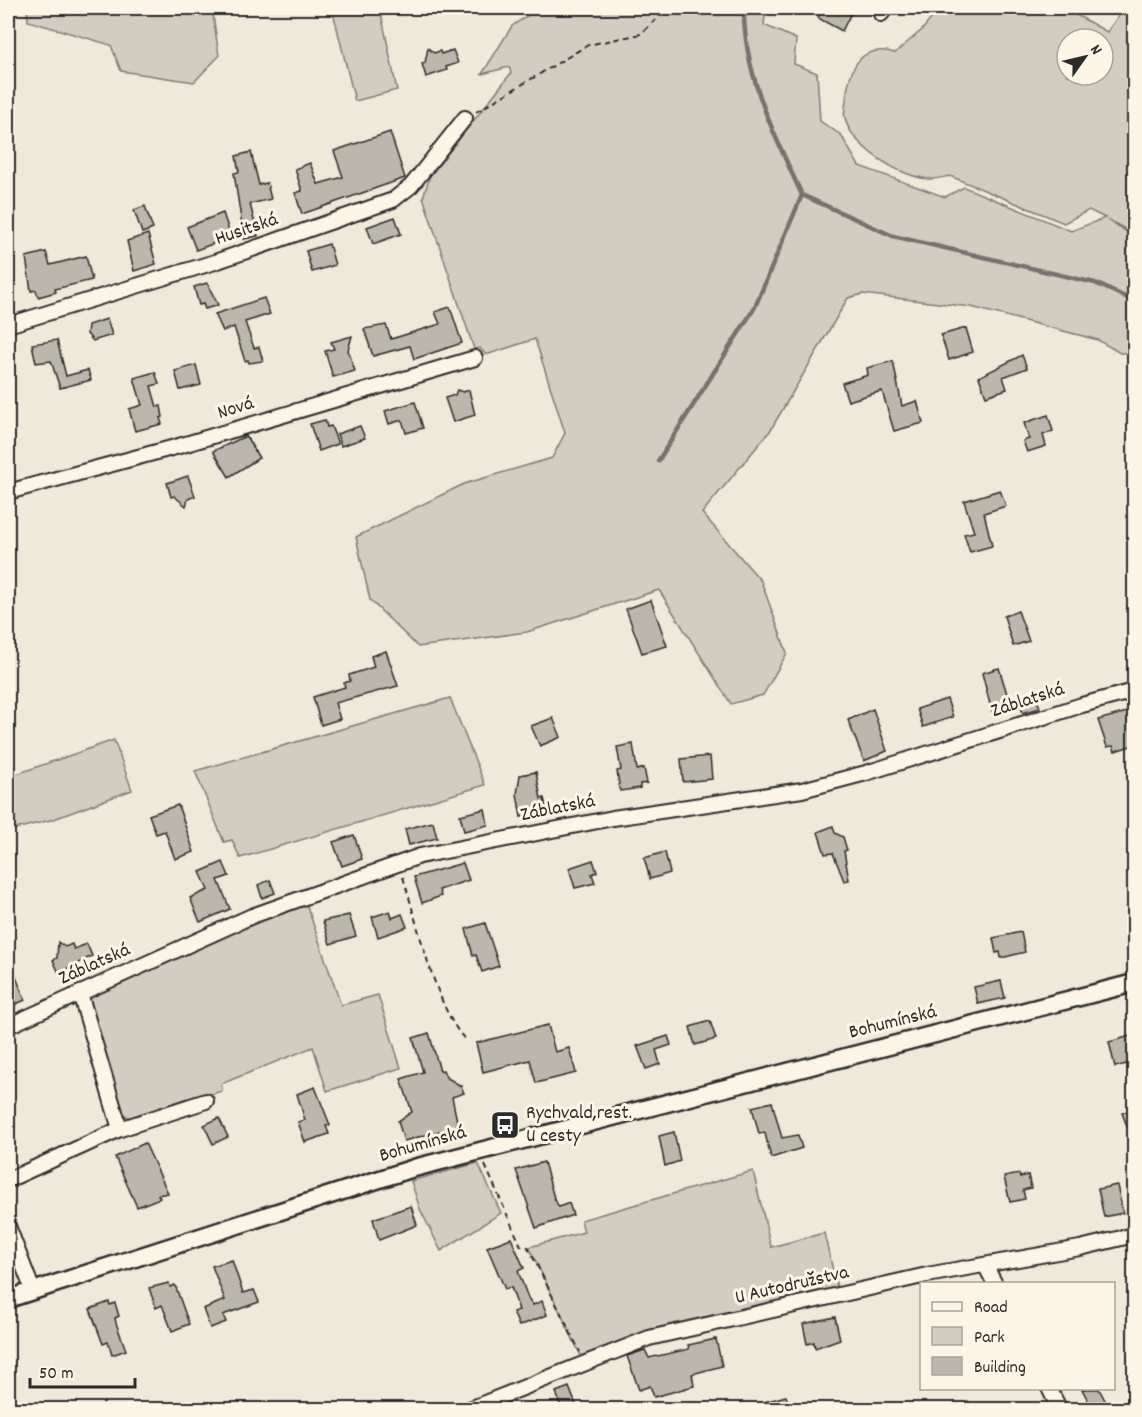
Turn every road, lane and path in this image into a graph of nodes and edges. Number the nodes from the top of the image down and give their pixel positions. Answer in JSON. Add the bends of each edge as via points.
{"nodes":[{"id":1,"x":668,"y":8,"type":"edge"},
{"id":2,"x":465,"y":118,"type":"joint"},
{"id":3,"x":8,"y":325,"type":"edge"},
{"id":4,"x":475,"y":358,"type":"dead end"},
{"id":5,"x":8,"y":492,"type":"edge"},
{"id":6,"x":1134,"y":691,"type":"edge"},
{"id":7,"x":399,"y":863,"type":"junction"},
{"id":8,"x":1134,"y":983,"type":"edge"},
{"id":9,"x":80,"y":993,"type":"junction"},
{"id":10,"x":8,"y":1026,"type":"edge"},
{"id":11,"x":466,"y":1040,"type":"dead end"},
{"id":12,"x":206,"y":1101,"type":"dead end"},
{"id":13,"x":120,"y":1129,"type":"junction"},
{"id":14,"x":480,"y":1150,"type":"junction"},
{"id":15,"x":8,"y":1180,"type":"edge"},
{"id":16,"x":8,"y":1227,"type":"edge"},
{"id":17,"x":1134,"y":1235,"type":"edge"},
{"id":18,"x":985,"y":1265,"type":"junction"},
{"id":19,"x":994,"y":1282,"type":"edge"},
{"id":20,"x":33,"y":1291,"type":"junction"},
{"id":21,"x":8,"y":1299,"type":"edge"},
{"id":22,"x":585,"y":1363,"type":"junction"},
{"id":23,"x":1050,"y":1390,"type":"edge"},
{"id":24,"x":467,"y":1410,"type":"edge"},
{"id":25,"x":1060,"y":1410,"type":"edge"}],
"edges":[{"from":1,"to":2,"type":"path","via":[[641,34],[588,45]]},
{"from":2,"to":3,"type":"street","name":"Husitská","via":[[411,186],[393,200],[215,262]]},
{"from":4,"to":5,"type":"street","name":"Nová"},
{"from":6,"to":7,"type":"street","name":"Záblatská","via":[[802,790],[614,818]]},
{"from":7,"to":9,"type":"street","name":"Záblatská","via":[[252,916]]},
{"from":7,"to":11,"type":"path","via":[[443,1005],[455,1030]]},
{"from":8,"to":14,"type":"main road","name":"Bohumínská"},
{"from":9,"to":10,"type":"street","name":"Záblatská"},
{"from":9,"to":13,"type":"street"},
{"from":12,"to":13,"type":"street"},
{"from":13,"to":15,"type":"street"},
{"from":14,"to":20,"type":"main road","name":"Bohumínská"},
{"from":14,"to":22,"type":"path","via":[[521,1246],[528,1247]]},
{"from":16,"to":20,"type":"street"},
{"from":17,"to":18,"type":"street","name":"U Autodružstva"},
{"from":18,"to":19,"type":"street"},
{"from":18,"to":22,"type":"street","name":"U Autodružstva","via":[[649,1338]]},
{"from":20,"to":21,"type":"main road","name":"Bohumínská"},
{"from":22,"to":24,"type":"street","name":"U Autodružstva"},
{"from":23,"to":25,"type":"street"}]}
